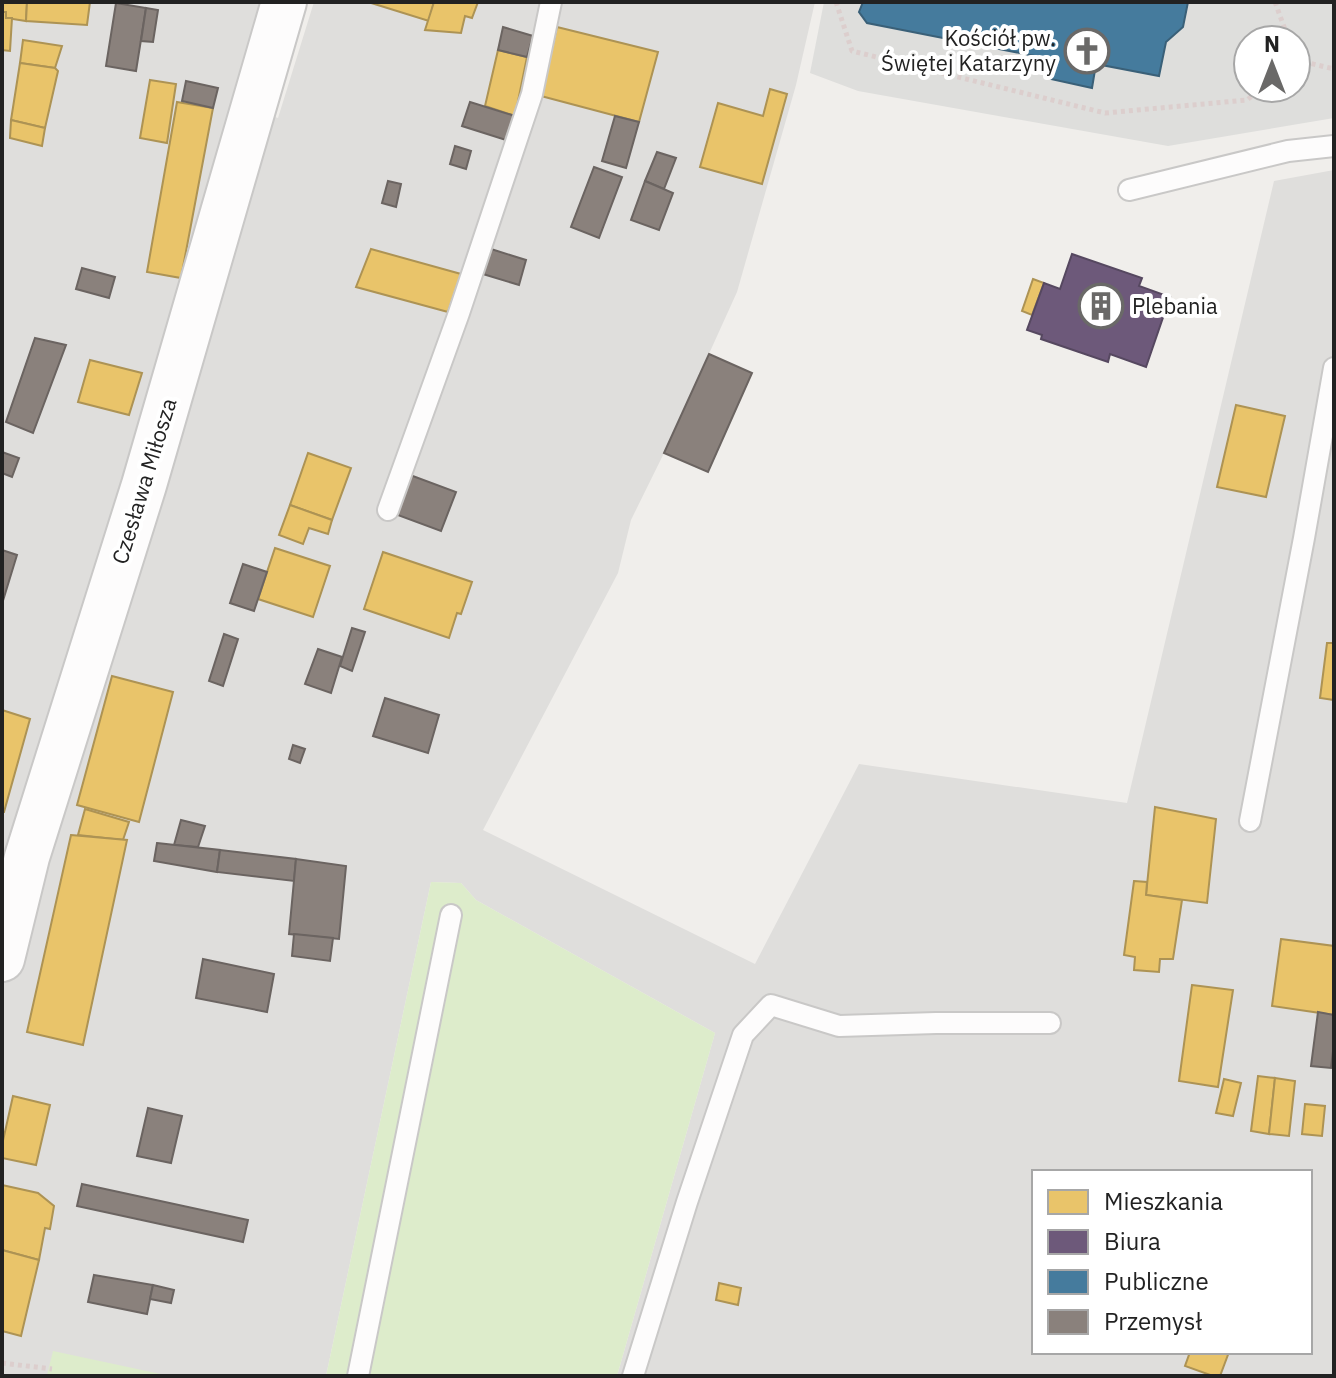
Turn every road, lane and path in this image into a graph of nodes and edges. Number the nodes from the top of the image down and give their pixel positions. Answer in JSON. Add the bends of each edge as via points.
{"nodes":[{"id":1,"x":284,"y":2,"type":"edge"},
{"id":2,"x":551,"y":2,"type":"edge"},
{"id":3,"x":836,"y":2,"type":"edge"},
{"id":4,"x":1275,"y":2,"type":"edge"},
{"id":5,"x":1283,"y":24,"type":"edge"},
{"id":6,"x":1312,"y":64,"type":"edge"},
{"id":7,"x":1334,"y":69,"type":"edge"},
{"id":8,"x":1232,"y":101,"type":"edge"},
{"id":9,"x":1334,"y":146,"type":"edge"},
{"id":10,"x":1129,"y":190,"type":"dead end"},
{"id":11,"x":1334,"y":368,"type":"edge"},
{"id":12,"x":388,"y":510,"type":"dead end"},
{"id":13,"x":1250,"y":821,"type":"dead end"},
{"id":14,"x":451,"y":915,"type":"dead end"},
{"id":15,"x":2,"y":959,"type":"edge"},
{"id":16,"x":1050,"y":1023,"type":"dead end"},
{"id":17,"x":2,"y":1363,"type":"edge"},
{"id":18,"x":52,"y":1369,"type":"dead end"},
{"id":19,"x":358,"y":1376,"type":"edge"},
{"id":20,"x":633,"y":1376,"type":"edge"}],
"edges":[{"from":1,"to":15,"type":"street","name":"Czesława Miłosza","via":[[144,485],[27,857]]},
{"from":2,"to":12,"type":"lane","via":[[532,94]]},
{"from":3,"to":8,"type":"path","via":[[852,51],[1105,113]]},
{"from":4,"to":5,"type":"path"},
{"from":6,"to":7,"type":"path"},
{"from":9,"to":10,"type":"lane","via":[[1288,151]]},
{"from":11,"to":13,"type":"lane"},
{"from":14,"to":19,"type":"lane"},
{"from":16,"to":20,"type":"lane","via":[[839,1026],[771,1005],[743,1035]]},
{"from":17,"to":18,"type":"path"}]}
